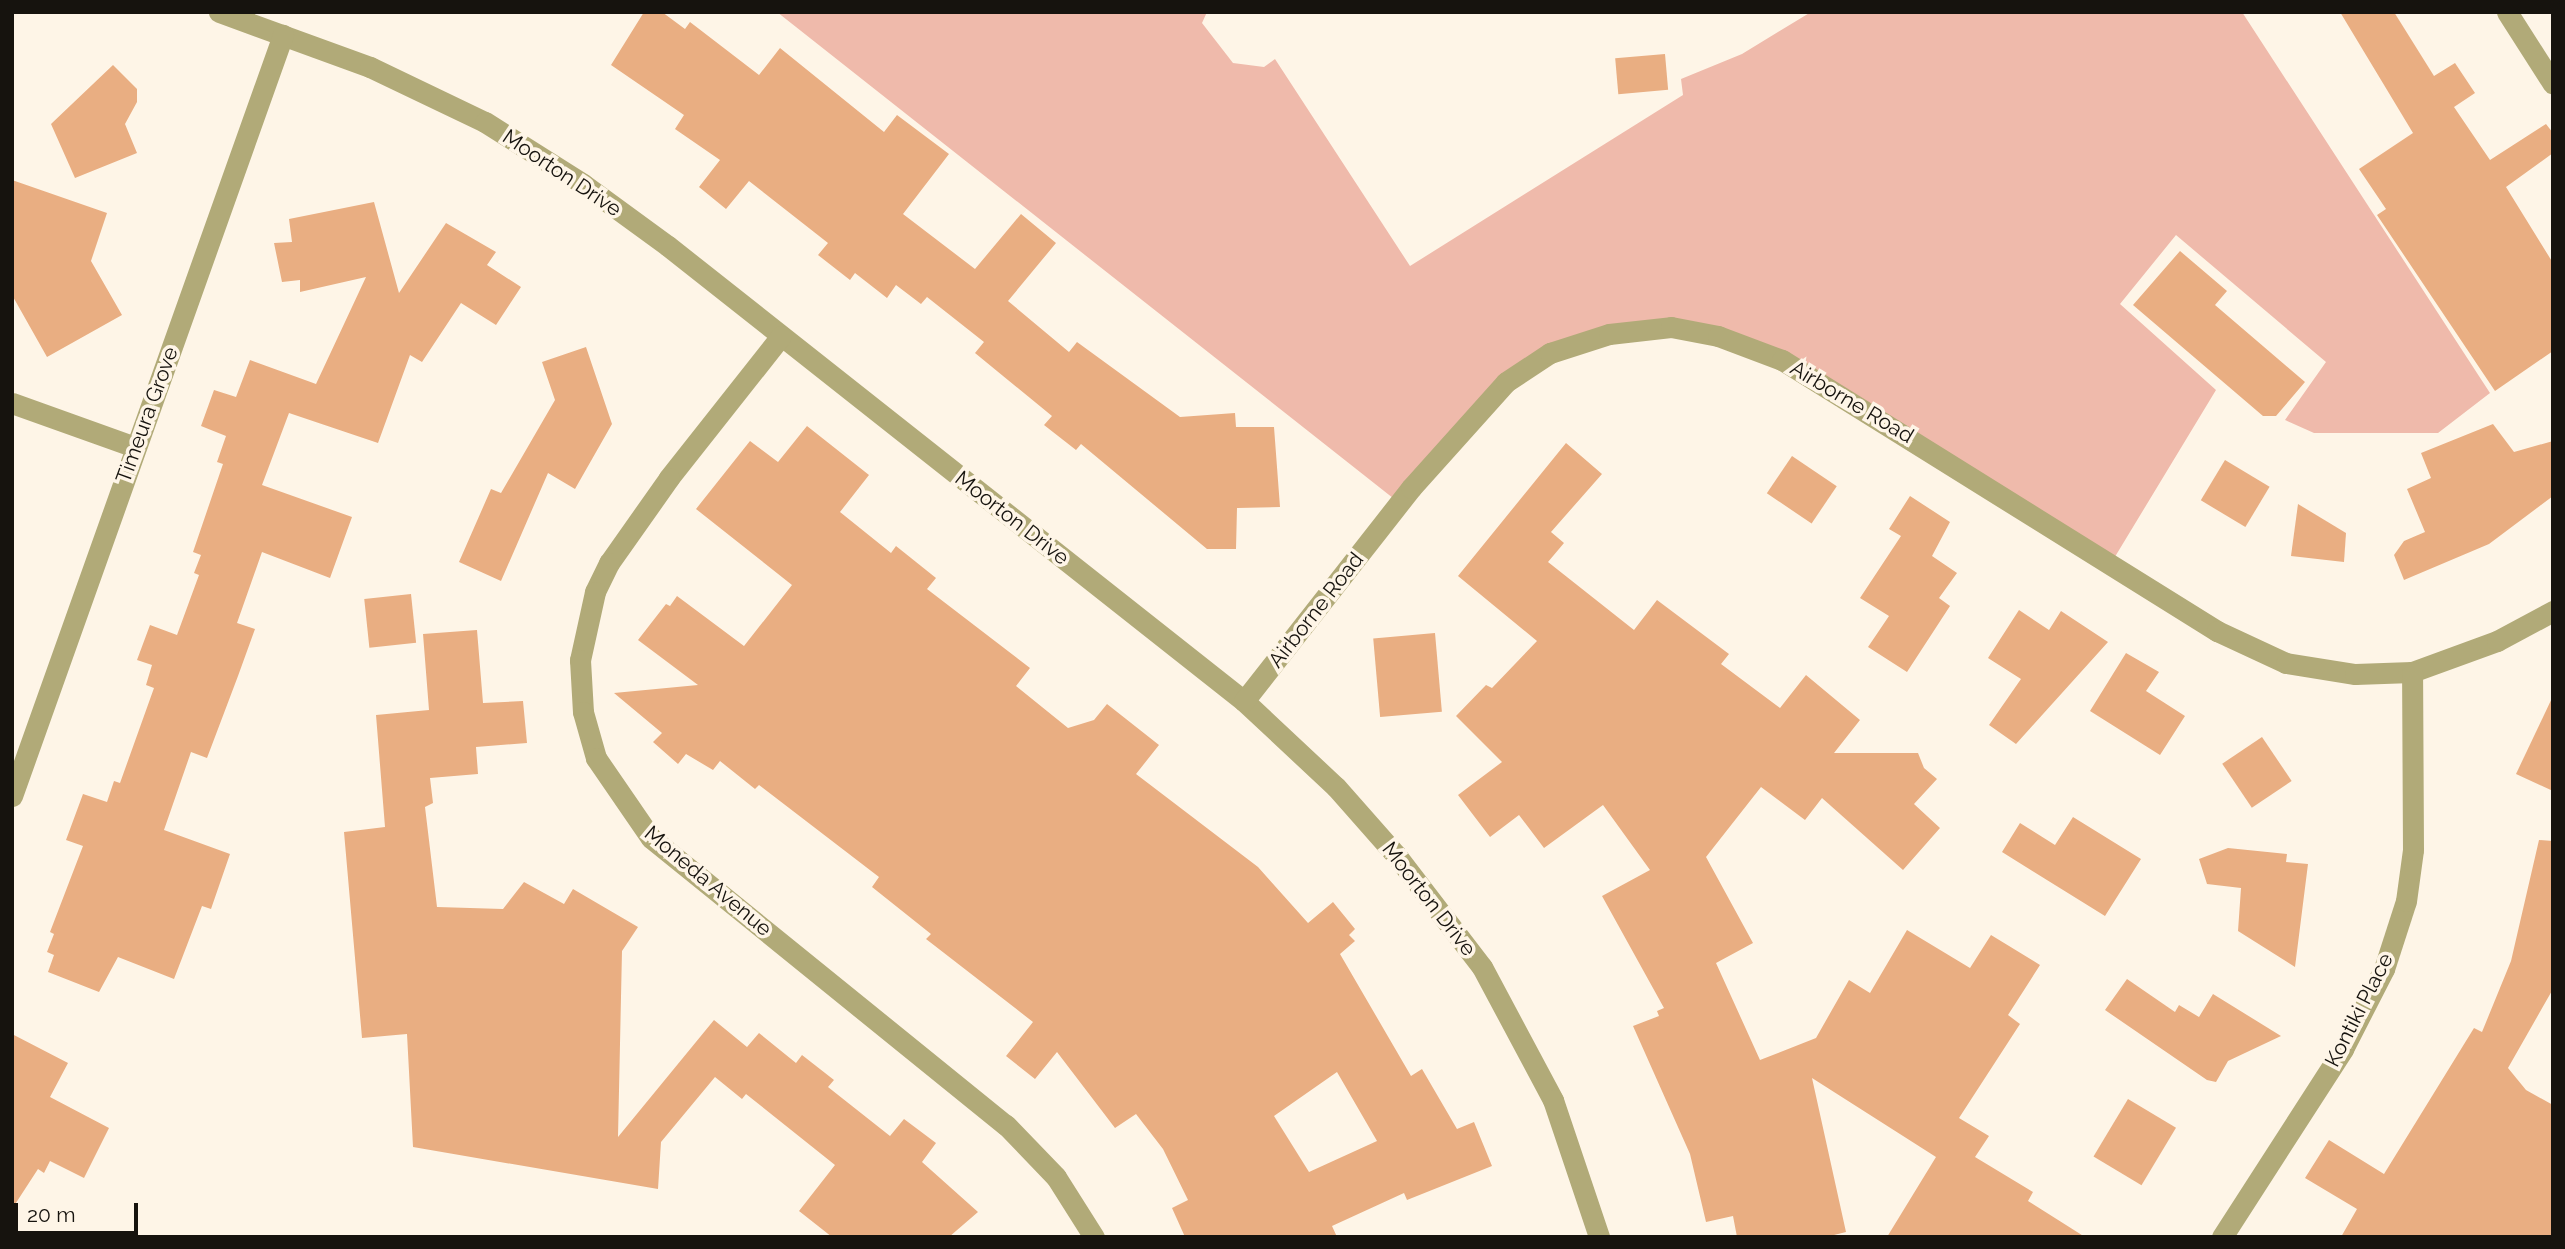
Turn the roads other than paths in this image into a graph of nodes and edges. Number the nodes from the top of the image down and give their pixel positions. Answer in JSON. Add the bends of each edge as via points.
{"nodes":[{"id":1,"x":219,"y":12,"type":"edge"},
{"id":2,"x":2507,"y":12,"type":"edge"},
{"id":3,"x":283,"y":35,"type":"junction"},
{"id":4,"x":2553,"y":84,"type":"edge"},
{"id":5,"x":781,"y":336,"type":"junction"},
{"id":6,"x":12,"y":403,"type":"edge"},
{"id":7,"x":135,"y":447,"type":"junction"},
{"id":8,"x":2553,"y":611,"type":"edge"},
{"id":9,"x":2412,"y":672,"type":"junction"},
{"id":10,"x":1244,"y":701,"type":"junction"},
{"id":11,"x":12,"y":796,"type":"edge"},
{"id":12,"x":1094,"y":1237,"type":"edge"},
{"id":13,"x":1599,"y":1237,"type":"edge"},
{"id":14,"x":2222,"y":1237,"type":"edge"}],
"edges":[{"from":1,"to":3,"type":"street","name":"Moorton Drive"},
{"from":2,"to":4,"type":"street"},
{"from":3,"to":5,"type":"street","name":"Moorton Drive","via":[[370,67],[485,122],[583,184]]},
{"from":3,"to":7,"type":"street","name":"Timeura Grove"},
{"from":5,"to":10,"type":"street","name":"Moorton Drive"},
{"from":5,"to":12,"type":"street","name":"Moneda Avenue","via":[[669,478],[609,563],[595,592],[580,660],[583,712],[596,758],[651,838],[1006,1125],[1056,1177]]},
{"from":6,"to":7,"type":"street"},
{"from":7,"to":11,"type":"street","name":"Timeura Grove"},
{"from":8,"to":9,"type":"street","name":"Airborne Road","via":[[2497,641]]},
{"from":9,"to":10,"type":"street","name":"Airborne Road","via":[[2355,674],[2286,663],[2217,631],[1782,360],[1718,336],[1671,327],[1609,334],[1550,353],[1506,382],[1411,488]]},
{"from":9,"to":14,"type":"street","name":"Kontiki Place","via":[[2413,850],[2406,901],[2384,969],[2343,1049]]},
{"from":10,"to":13,"type":"street","name":"Moorton Drive","via":[[1336,787],[1396,855],[1482,967],[1553,1100]]}]}
